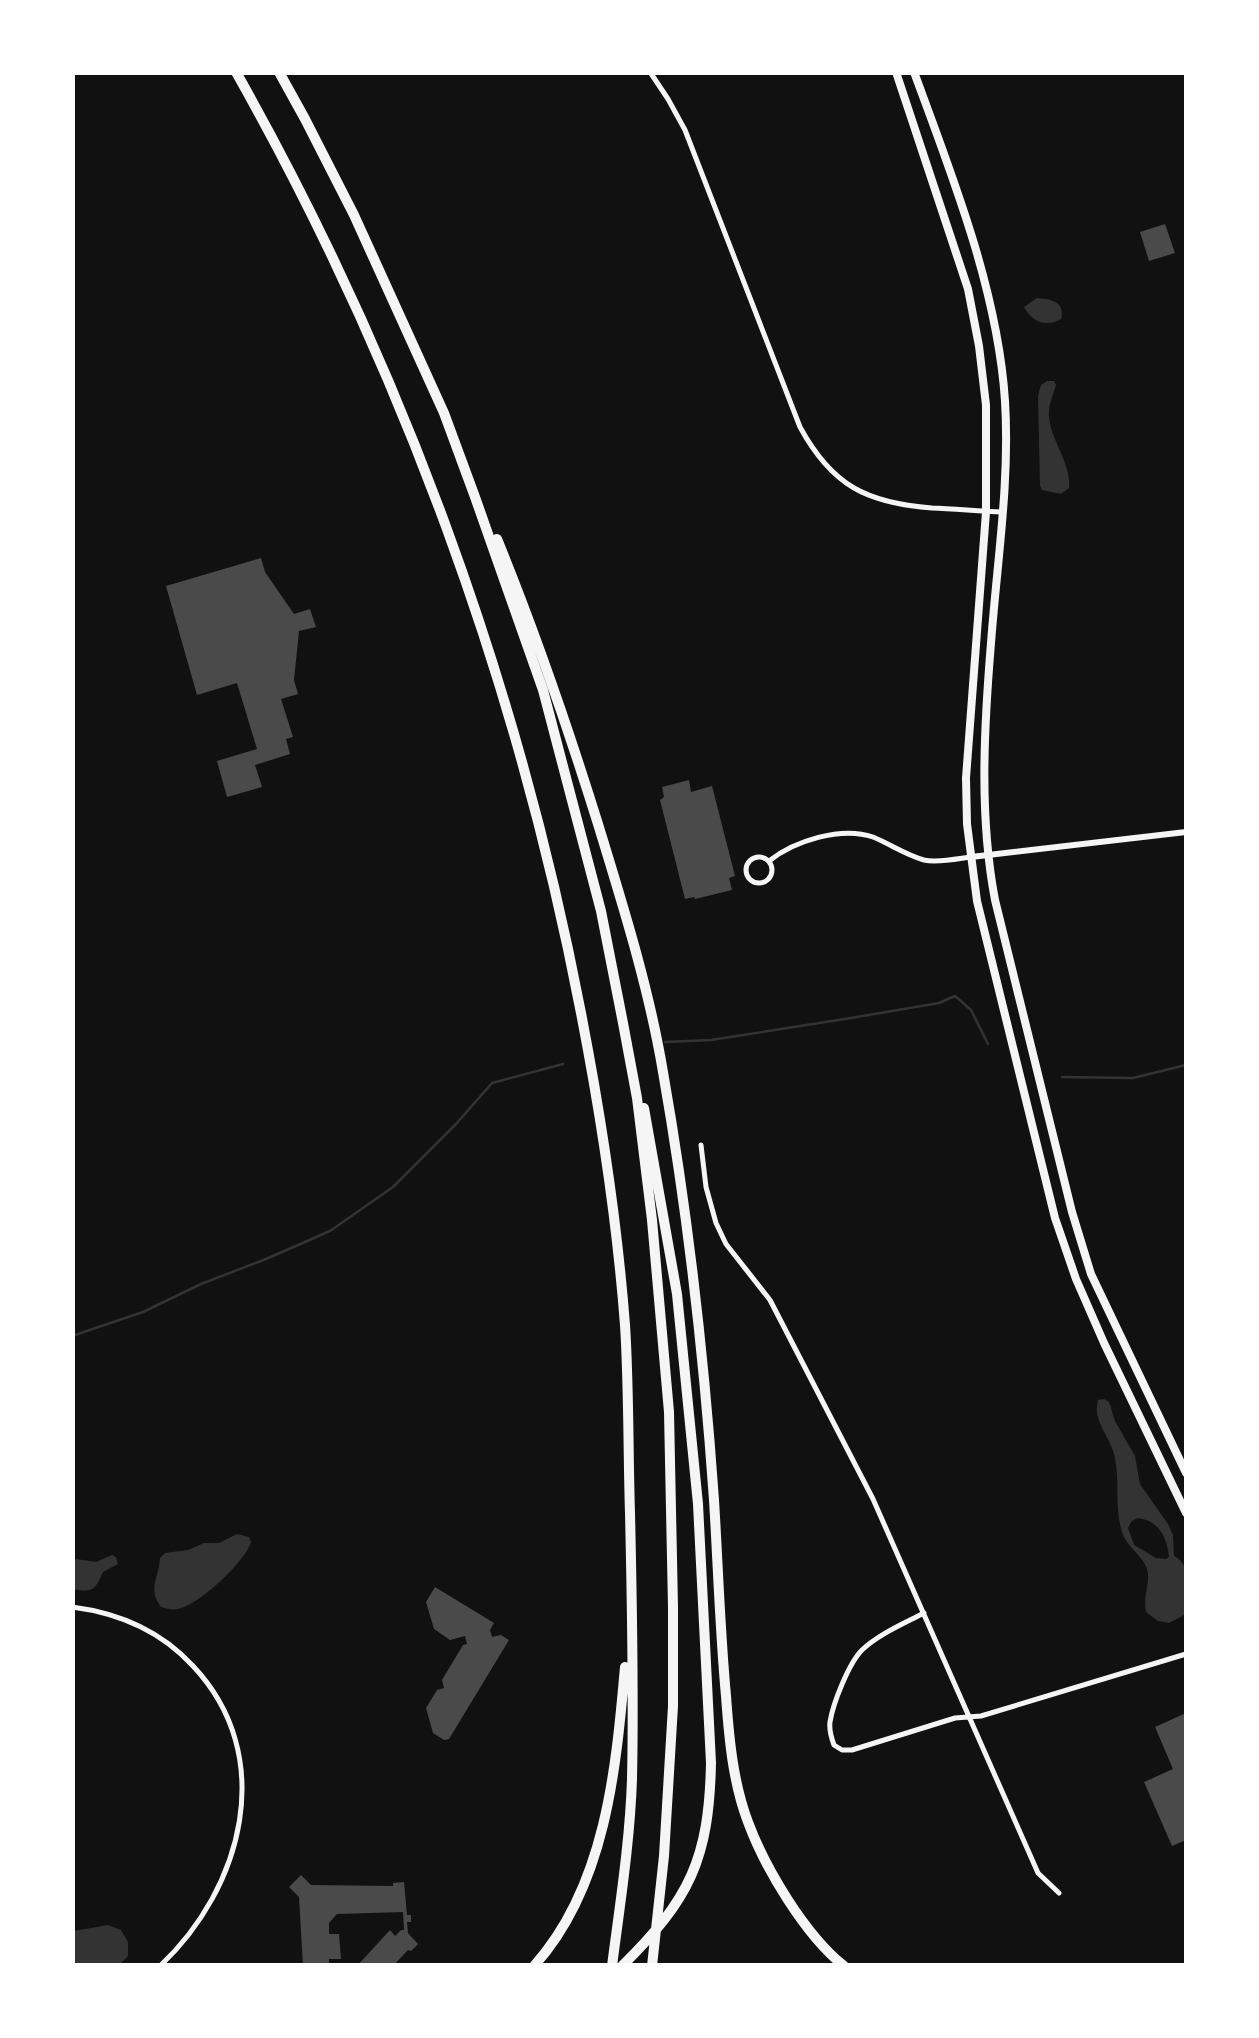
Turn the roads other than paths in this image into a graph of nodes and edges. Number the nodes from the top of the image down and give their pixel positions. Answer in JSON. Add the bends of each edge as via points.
{"nodes":[{"id":1,"x":236,"y":72,"type":"edge"},
{"id":2,"x":279,"y":72,"type":"edge"},
{"id":3,"x":650,"y":72,"type":"edge"},
{"id":4,"x":896,"y":72,"type":"edge"},
{"id":5,"x":914,"y":72,"type":"edge"},
{"id":6,"x":444,"y":413,"type":"junction"},
{"id":7,"x":986,"y":512,"type":"junction"},
{"id":8,"x":1002,"y":512,"type":"junction"},
{"id":9,"x":1186,"y":832,"type":"edge"},
{"id":10,"x":987,"y":854,"type":"junction"},
{"id":11,"x":971,"y":857,"type":"junction"},
{"id":12,"x":769,"y":861,"type":"junction"},
{"id":13,"x":623,"y":1023,"type":"junction"},
{"id":14,"x":701,"y":1145,"type":"dead end"},
{"id":15,"x":1186,"y":1473,"type":"edge"},
{"id":16,"x":1186,"y":1513,"type":"edge"},
{"id":17,"x":632,"y":1596,"type":"junction"},
{"id":18,"x":72,"y":1607,"type":"edge"},
{"id":19,"x":924,"y":1613,"type":"junction"},
{"id":20,"x":1186,"y":1654,"type":"edge"},
{"id":21,"x":969,"y":1716,"type":"junction"},
{"id":22,"x":1059,"y":1893,"type":"dead end"},
{"id":23,"x":160,"y":1966,"type":"edge"},
{"id":24,"x":534,"y":1966,"type":"edge"},
{"id":25,"x":612,"y":1966,"type":"edge"},
{"id":26,"x":622,"y":1966,"type":"edge"},
{"id":27,"x":652,"y":1966,"type":"edge"},
{"id":28,"x":844,"y":1966,"type":"edge"}],
"edges":[{"from":1,"to":17,"type":"highway","via":[[394,393],[479,616],[544,840],[600,1111],[613,1215],[625,1330]]},
{"from":2,"to":6,"type":"highway","via":[[354,215]]},
{"from":3,"to":7,"type":"street","via":[[684,130],[800,427],[818,457],[842,482],[874,498]]},
{"from":4,"to":7,"type":"main road","via":[[975,319],[986,404]]},
{"from":5,"to":8,"type":"main road","via":[[986,284],[1005,402]]},
{"from":6,"to":13,"type":"highway","via":[[543,690]]},
{"from":6,"to":28,"type":"highway","via":[[570,736],[650,1003],[695,1291],[730,1748],[748,1822],[778,1884]]},
{"from":7,"to":8,"type":"street"},
{"from":7,"to":11,"type":"main road","via":[[967,764]]},
{"from":8,"to":10,"type":"main road","via":[[986,734]]},
{"from":9,"to":10,"type":"street"},
{"from":10,"to":11,"type":"street"},
{"from":10,"to":15,"type":"main road","via":[[1091,1274]]},
{"from":11,"to":12,"type":"street","via":[[924,860],[856,833],[792,846]]},
{"from":11,"to":16,"type":"main road","via":[[1055,1218],[1104,1343]]},
{"from":12,"to":12,"type":"street","via":[[748,862],[750,881],[770,878]]},
{"from":13,"to":26,"type":"highway","via":[[677,1294],[698,1504],[711,1763],[697,1864],[662,1922]]},
{"from":13,"to":27,"type":"highway","via":[[652,1220],[669,1412],[673,1706]]},
{"from":14,"to":19,"type":"street","via":[[706,1187],[726,1244],[770,1300]]},
{"from":17,"to":24,"type":"highway","via":[[620,1724],[591,1869],[571,1914]]},
{"from":17,"to":25,"type":"highway","via":[[632,1782]]},
{"from":18,"to":23,"type":"street","via":[[123,1618],[180,1651],[220,1702],[240,1754],[234,1847],[204,1914]]},
{"from":19,"to":21,"type":"street"},
{"from":19,"to":21,"type":"street","via":[[861,1651],[835,1704],[834,1745],[852,1750]]},
{"from":20,"to":21,"type":"street"},
{"from":21,"to":22,"type":"street","via":[[1038,1873]]}]}
